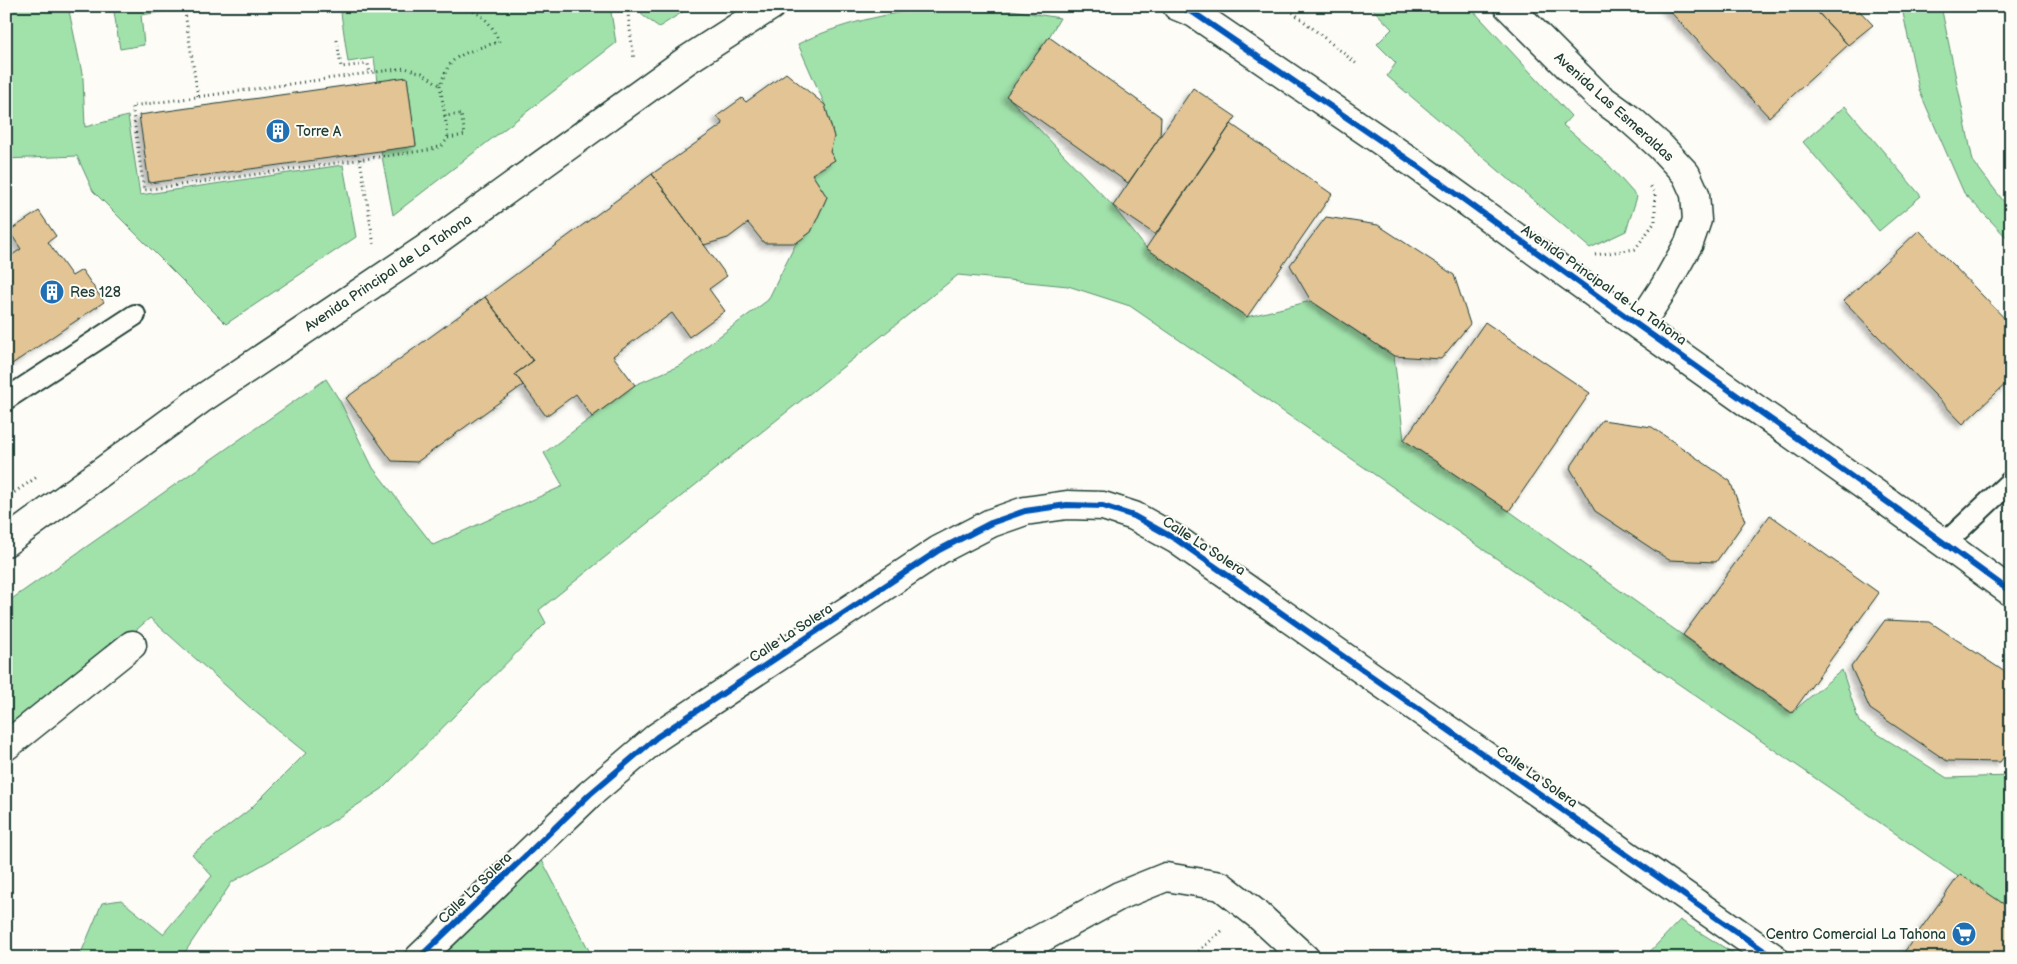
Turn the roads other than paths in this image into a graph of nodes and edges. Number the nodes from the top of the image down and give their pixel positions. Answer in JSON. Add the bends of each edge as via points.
{"nodes":[{"id":1,"x":771,"y":6,"type":"edge"},
{"id":2,"x":1177,"y":6,"type":"edge"},
{"id":3,"x":1508,"y":6,"type":"edge"},
{"id":4,"x":135,"y":315,"type":"dead end"},
{"id":5,"x":1639,"y":326,"type":"junction"},
{"id":6,"x":6,"y":399,"type":"edge"},
{"id":7,"x":2011,"y":481,"type":"edge"},
{"id":8,"x":6,"y":542,"type":"edge"},
{"id":9,"x":1944,"y":544,"type":"junction"},
{"id":10,"x":2011,"y":592,"type":"edge"},
{"id":11,"x":132,"y":645,"type":"dead end"},
{"id":12,"x":6,"y":746,"type":"edge"},
{"id":13,"x":419,"y":958,"type":"edge"},
{"id":14,"x":1005,"y":958,"type":"edge"},
{"id":15,"x":1305,"y":958,"type":"edge"},
{"id":16,"x":1774,"y":958,"type":"edge"}],
"edges":[{"from":1,"to":8,"type":"street","name":"Avenida Principal de La Tahona","via":[[687,60],[425,249],[200,400]]},
{"from":2,"to":5,"type":"street","name":"Avenida Principal de La Tahona","via":[[1194,13],[1416,165]]},
{"from":3,"to":5,"type":"street","name":"Avenida Las Esmeraldas","via":[[1598,96],[1660,146],[1686,174],[1695,194],[1696,220],[1689,243]]},
{"from":4,"to":6,"type":"lane"},
{"from":5,"to":9,"type":"street","name":"Avenida Principal de La Tahona"},
{"from":7,"to":9,"type":"lane"},
{"from":9,"to":10,"type":"street","name":"Avenida Principal de La Tahona"},
{"from":11,"to":12,"type":"street"},
{"from":13,"to":16,"type":"street","name":"Calle La Solera","via":[[590,794],[657,737],[939,550],[990,522],[1025,511],[1067,505],[1103,506],[1134,516],[1177,540]]},
{"from":14,"to":15,"type":"street","via":[[1119,896],[1166,877],[1222,886]]}]}
